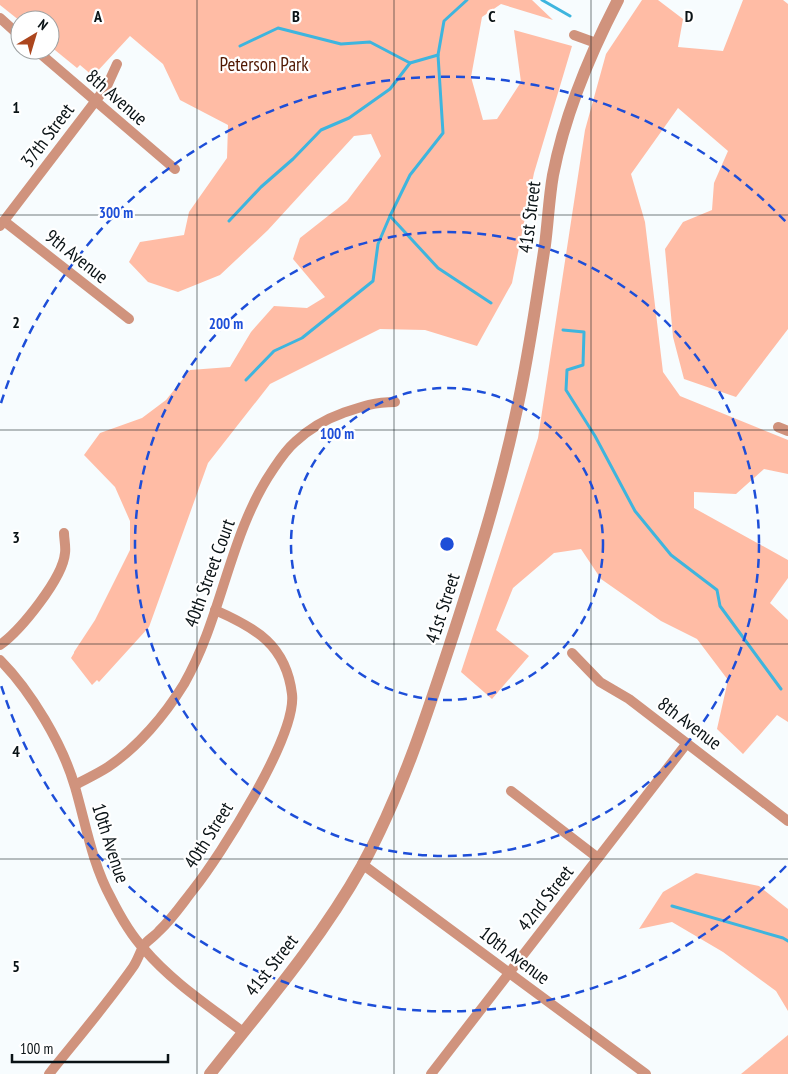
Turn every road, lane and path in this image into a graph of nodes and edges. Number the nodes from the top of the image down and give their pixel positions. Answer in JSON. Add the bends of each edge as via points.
{"nodes":[{"id":1,"x":618,"y":0,"type":"edge"},
{"id":2,"x":0,"y":18,"type":"edge"},
{"id":3,"x":10,"y":27,"type":"edge"},
{"id":4,"x":574,"y":35,"type":"dead end"},
{"id":5,"x":596,"y":42,"type":"junction"},
{"id":6,"x":48,"y":60,"type":"edge"},
{"id":7,"x":117,"y":64,"type":"dead end"},
{"id":8,"x":95,"y":101,"type":"junction"},
{"id":9,"x":175,"y":170,"type":"dead end"},
{"id":10,"x":2,"y":223,"type":"edge"},
{"id":11,"x":129,"y":319,"type":"dead end"},
{"id":12,"x":395,"y":402,"type":"dead end"},
{"id":13,"x":64,"y":533,"type":"dead end"},
{"id":14,"x":215,"y":610,"type":"junction"},
{"id":15,"x":0,"y":645,"type":"edge"},
{"id":16,"x":572,"y":653,"type":"dead end"},
{"id":17,"x":0,"y":660,"type":"edge"},
{"id":18,"x":687,"y":743,"type":"junction"},
{"id":19,"x":75,"y":785,"type":"junction"},
{"id":20,"x":511,"y":791,"type":"dead end"},
{"id":21,"x":788,"y":821,"type":"edge"},
{"id":22,"x":598,"y":858,"type":"junction"},
{"id":23,"x":362,"y":864,"type":"junction"},
{"id":24,"x":143,"y":948,"type":"junction"},
{"id":25,"x":509,"y":973,"type":"junction"},
{"id":26,"x":243,"y":1032,"type":"junction"},
{"id":27,"x":49,"y":1074,"type":"edge"},
{"id":28,"x":210,"y":1074,"type":"edge"},
{"id":29,"x":431,"y":1074,"type":"edge"},
{"id":30,"x":646,"y":1074,"type":"edge"}],
"edges":[{"from":1,"to":5,"type":"street","name":"41st Street"},
{"from":2,"to":3,"type":"street"},
{"from":4,"to":5,"type":"street"},
{"from":5,"to":23,"type":"street","name":"41st Street","via":[[575,93],[553,175],[528,359],[492,513],[422,728]]},
{"from":6,"to":8,"type":"street","name":"8th Avenue"},
{"from":7,"to":8,"type":"street","name":"37th Street","via":[[107,86]]},
{"from":8,"to":9,"type":"street","name":"8th Avenue"},
{"from":8,"to":10,"type":"street","name":"37th Street"},
{"from":10,"to":11,"type":"street","name":"9th Avenue"},
{"from":12,"to":14,"type":"street","name":"40th Street Court","via":[[374,402],[331,418],[294,442],[257,497]]},
{"from":13,"to":15,"type":"street","via":[[65,554],[57,574],[23,625]]},
{"from":14,"to":19,"type":"street","name":"40th Street Court","via":[[191,670],[161,716],[121,758]]},
{"from":14,"to":24,"type":"street","name":"40th Street","via":[[258,631],[271,643],[290,684],[289,719],[272,762],[226,842],[194,888]]},
{"from":16,"to":18,"type":"street","name":"8th Avenue","via":[[600,682],[629,699]]},
{"from":17,"to":19,"type":"street","name":"10th Avenue","via":[[34,703],[54,737]]},
{"from":18,"to":21,"type":"street","name":"8th Avenue"},
{"from":18,"to":22,"type":"street","name":"42nd Street"},
{"from":19,"to":24,"type":"street","name":"10th Avenue","via":[[96,865],[120,914]]},
{"from":20,"to":22,"type":"street"},
{"from":22,"to":25,"type":"street","name":"42nd Street"},
{"from":23,"to":25,"type":"street","name":"10th Avenue"},
{"from":23,"to":26,"type":"street","name":"41st Street","via":[[311,944]]},
{"from":24,"to":26,"type":"street","name":"10th Avenue","via":[[178,982]]},
{"from":24,"to":27,"type":"street","name":"40th Street","via":[[134,966]]},
{"from":25,"to":29,"type":"street","name":"42nd Street"},
{"from":25,"to":30,"type":"street","name":"10th Avenue"},
{"from":26,"to":28,"type":"street","name":"41st Street"}]}
